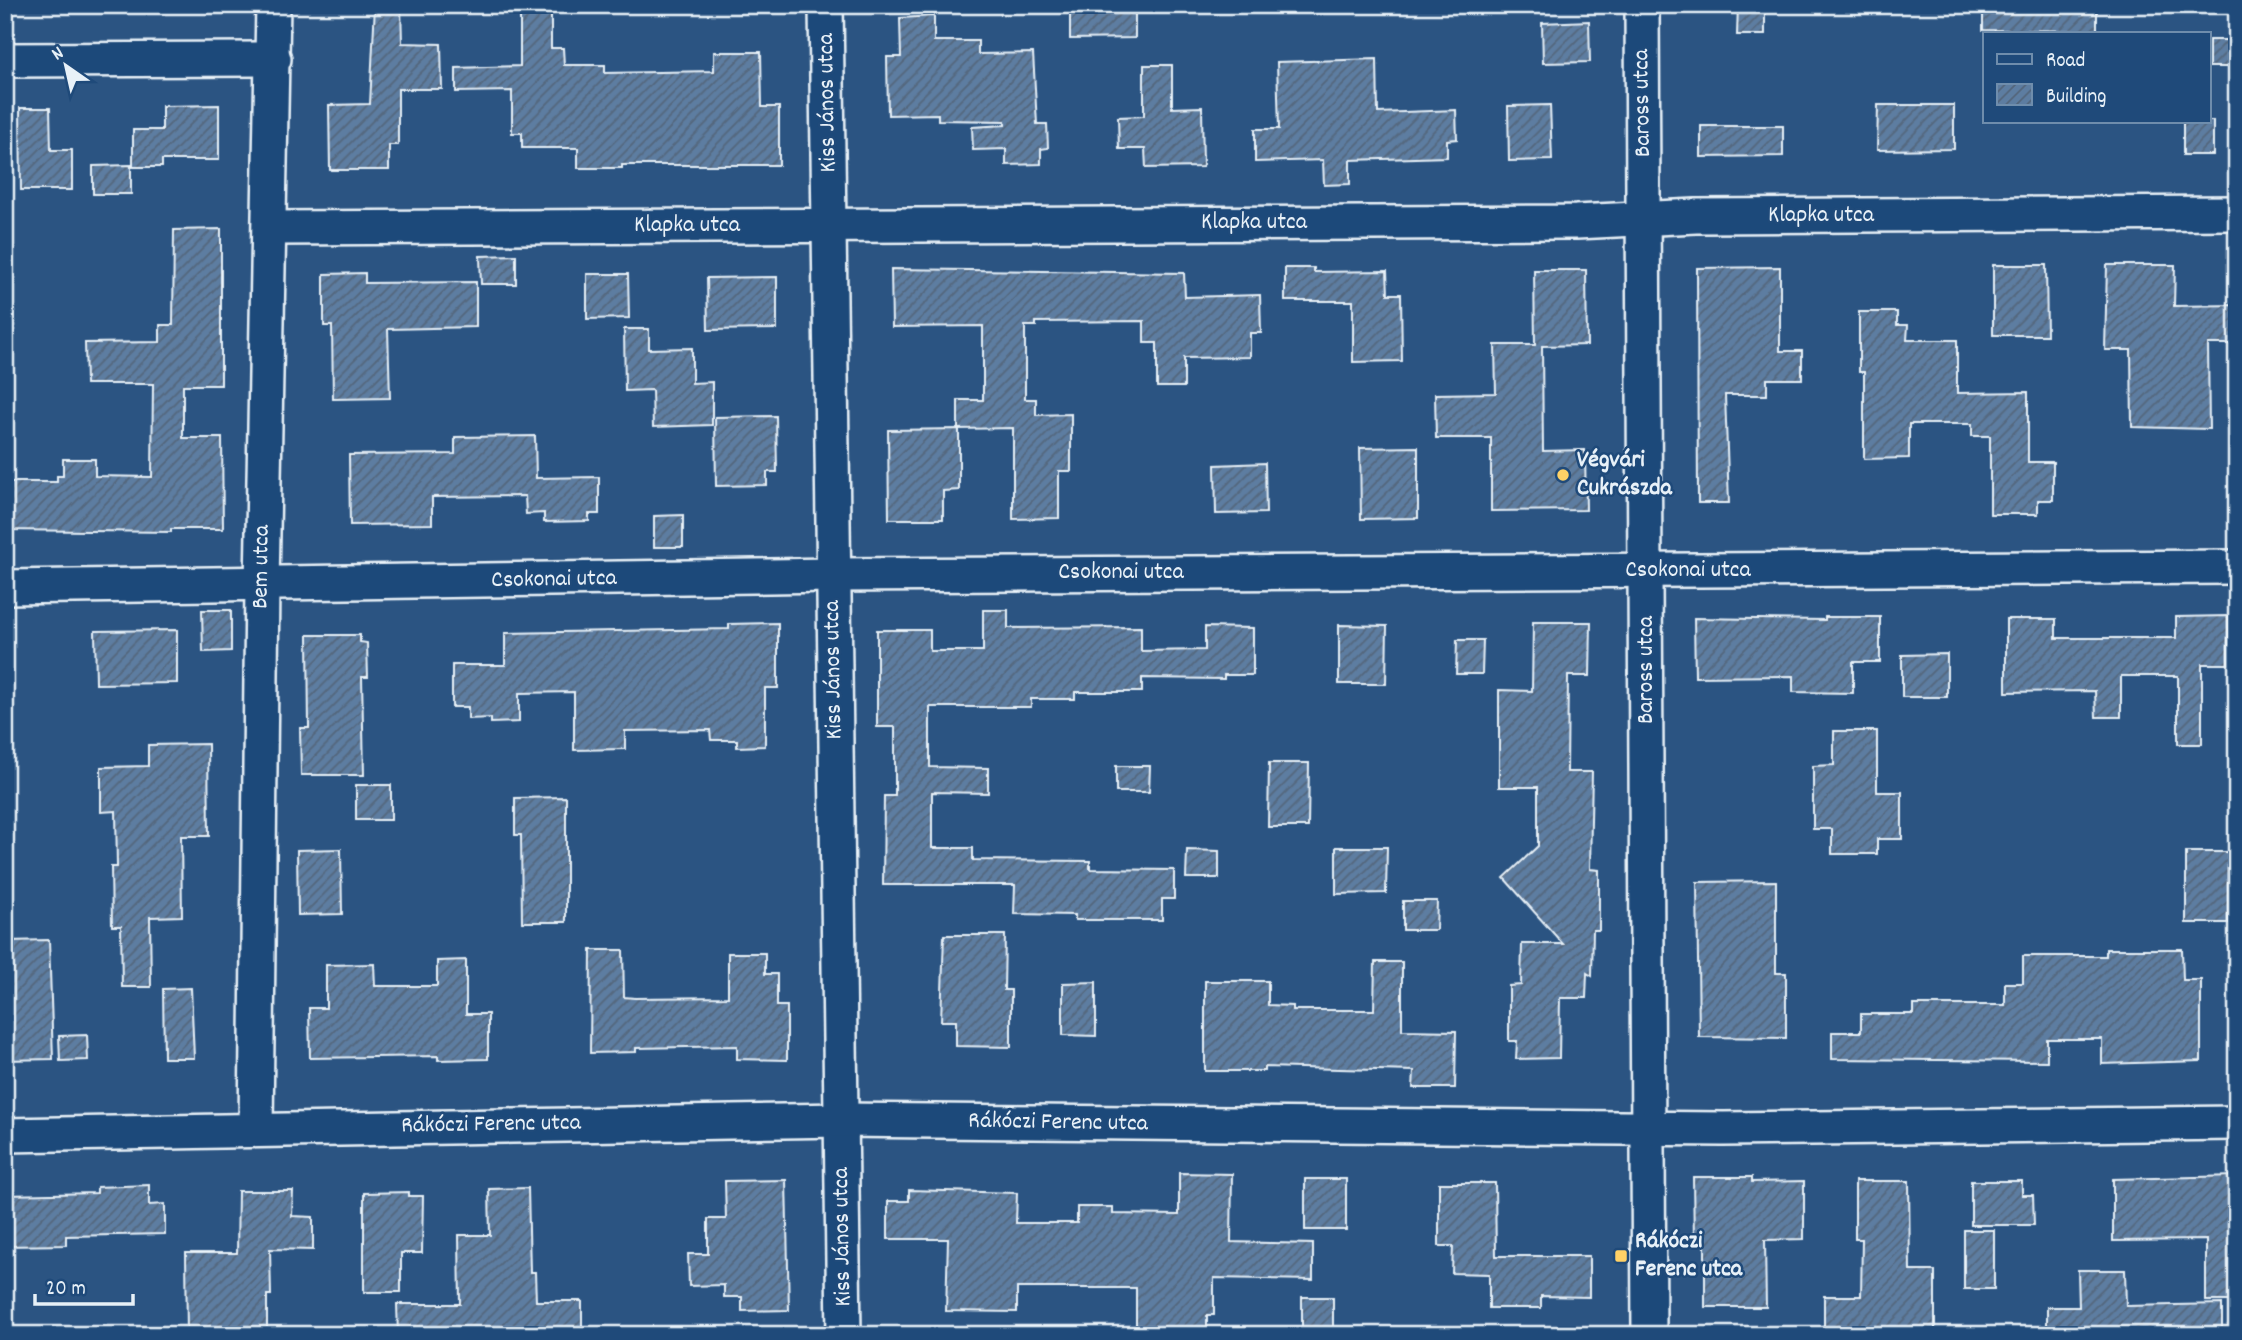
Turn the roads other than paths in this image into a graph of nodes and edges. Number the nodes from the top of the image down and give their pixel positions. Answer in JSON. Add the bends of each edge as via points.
{"nodes":[{"id":1,"x":274,"y":5,"type":"edge"},
{"id":2,"x":826,"y":5,"type":"edge"},
{"id":3,"x":1642,"y":5,"type":"edge"},
{"id":4,"x":274,"y":59,"type":"junction"},
{"id":5,"x":5,"y":60,"type":"edge"},
{"id":6,"x":2237,"y":214,"type":"edge"},
{"id":7,"x":1645,"y":219,"type":"junction"},
{"id":8,"x":829,"y":226,"type":"junction"},
{"id":9,"x":271,"y":228,"type":"junction"},
{"id":10,"x":2237,"y":567,"type":"edge"},
{"id":11,"x":1646,"y":570,"type":"junction"},
{"id":12,"x":832,"y":575,"type":"junction"},
{"id":13,"x":262,"y":585,"type":"junction"},
{"id":14,"x":5,"y":587,"type":"edge"},
{"id":15,"x":842,"y":1120,"type":"junction"},
{"id":16,"x":2237,"y":1124,"type":"edge"},
{"id":17,"x":1648,"y":1128,"type":"junction"},
{"id":18,"x":256,"y":1129,"type":"junction"},
{"id":19,"x":5,"y":1135,"type":"edge"},
{"id":20,"x":844,"y":1335,"type":"edge"},
{"id":21,"x":1649,"y":1335,"type":"edge"}],
"edges":[{"from":1,"to":4,"type":"street","name":"Bem utca"},
{"from":2,"to":8,"type":"street","name":"Kiss János utca"},
{"from":3,"to":7,"type":"street","name":"Baross utca"},
{"from":4,"to":5,"type":"street"},
{"from":4,"to":9,"type":"street","name":"Bem utca"},
{"from":6,"to":7,"type":"street","name":"Klapka utca"},
{"from":7,"to":8,"type":"street","name":"Klapka utca"},
{"from":7,"to":11,"type":"street","name":"Baross utca"},
{"from":8,"to":9,"type":"street","name":"Klapka utca"},
{"from":8,"to":12,"type":"street","name":"Kiss János utca"},
{"from":9,"to":13,"type":"street","name":"Bem utca"},
{"from":10,"to":11,"type":"street","name":"Csokonai utca"},
{"from":11,"to":12,"type":"street","name":"Csokonai utca"},
{"from":11,"to":17,"type":"street","name":"Baross utca"},
{"from":12,"to":13,"type":"street","name":"Csokonai utca"},
{"from":12,"to":15,"type":"street","name":"Kiss János utca"},
{"from":13,"to":14,"type":"street","name":"Csokonai utca"},
{"from":13,"to":18,"type":"street","name":"Bem utca"},
{"from":15,"to":17,"type":"street","name":"Rákóczi Ferenc utca"},
{"from":15,"to":18,"type":"street","name":"Rákóczi Ferenc utca"},
{"from":15,"to":20,"type":"street","name":"Kiss János utca"},
{"from":16,"to":17,"type":"street","name":"Rákóczi Ferenc utca"},
{"from":17,"to":21,"type":"street","name":"Baross utca"},
{"from":18,"to":19,"type":"street","name":"Rákóczi Ferenc utca"}]}
